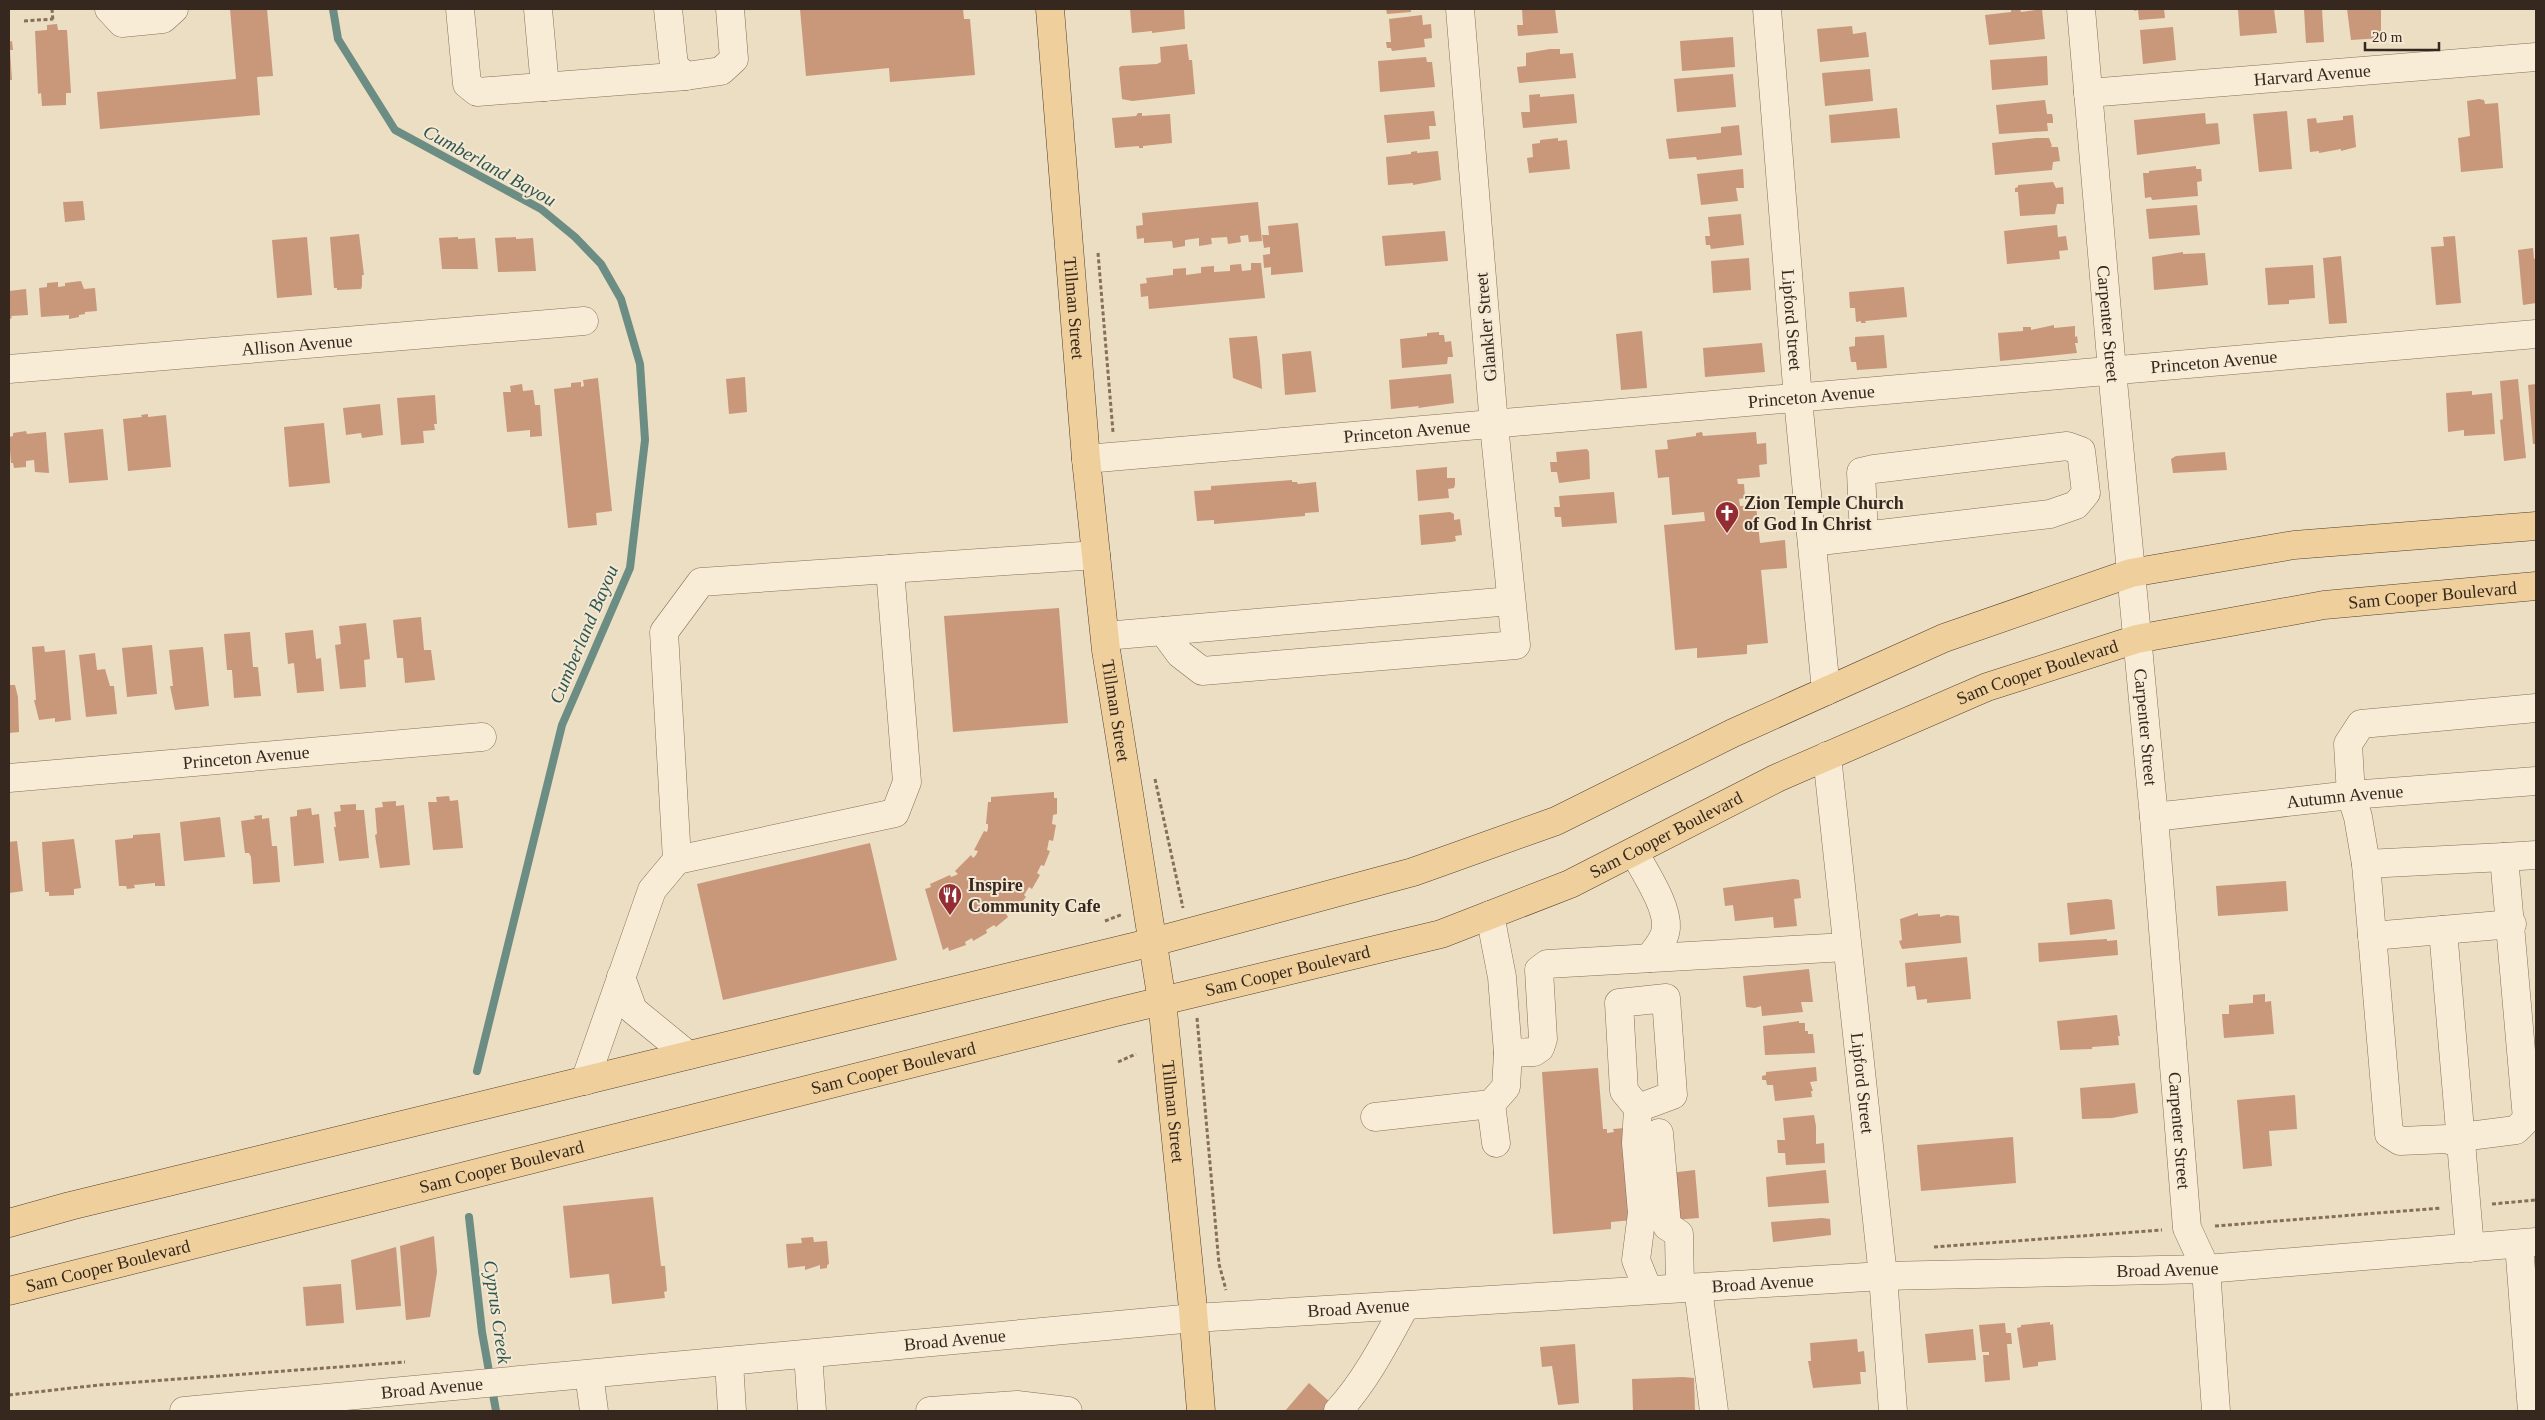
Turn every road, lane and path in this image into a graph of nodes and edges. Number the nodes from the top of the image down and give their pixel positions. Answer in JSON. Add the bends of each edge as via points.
{"nodes":[{"id":1,"x":52,"y":9,"type":"edge"},
{"id":2,"x":109,"y":9,"type":"edge"},
{"id":3,"x":174,"y":9,"type":"edge"},
{"id":4,"x":460,"y":9,"type":"edge"},
{"id":5,"x":538,"y":9,"type":"edge"},
{"id":6,"x":668,"y":9,"type":"edge"},
{"id":7,"x":730,"y":9,"type":"edge"},
{"id":8,"x":1050,"y":9,"type":"edge"},
{"id":9,"x":1460,"y":9,"type":"edge"},
{"id":10,"x":1767,"y":9,"type":"edge"},
{"id":11,"x":2081,"y":9,"type":"edge"},
{"id":12,"x":24,"y":21,"type":"dead end"},
{"id":13,"x":2536,"y":58,"type":"edge"},
{"id":14,"x":686,"y":76,"type":"junction"},
{"id":15,"x":545,"y":86,"type":"junction"},
{"id":16,"x":2088,"y":93,"type":"junction"},
{"id":17,"x":584,"y":321,"type":"dead end"},
{"id":18,"x":2536,"y":334,"type":"edge"},
{"id":19,"x":9,"y":369,"type":"edge"},
{"id":20,"x":2112,"y":370,"type":"junction"},
{"id":21,"x":1798,"y":399,"type":"junction"},
{"id":22,"x":1494,"y":425,"type":"junction"},
{"id":23,"x":1086,"y":459,"type":"junction"},
{"id":24,"x":2536,"y":526,"type":"edge"},
{"id":25,"x":1864,"y":536,"type":"junction"},
{"id":26,"x":1812,"y":542,"type":"junction"},
{"id":27,"x":1096,"y":555,"type":"junction"},
{"id":28,"x":890,"y":569,"type":"junction"},
{"id":29,"x":2131,"y":573,"type":"junction"},
{"id":30,"x":2536,"y":586,"type":"edge"},
{"id":31,"x":1511,"y":601,"type":"junction"},
{"id":32,"x":1162,"y":631,"type":"junction"},
{"id":33,"x":1105,"y":636,"type":"junction"},
{"id":34,"x":2137,"y":639,"type":"junction"},
{"id":35,"x":1826,"y":691,"type":"junction"},
{"id":36,"x":2536,"y":708,"type":"edge"},
{"id":37,"x":482,"y":737,"type":"dead end"},
{"id":38,"x":1827,"y":756,"type":"junction"},
{"id":39,"x":9,"y":778,"type":"edge"},
{"id":40,"x":2536,"y":781,"type":"edge"},
{"id":41,"x":2351,"y":795,"type":"junction"},
{"id":42,"x":2154,"y":817,"type":"junction"},
{"id":43,"x":1634,"y":852,"type":"junction"},
{"id":44,"x":2536,"y":855,"type":"edge"},
{"id":45,"x":2504,"y":857,"type":"junction"},
{"id":46,"x":677,"y":860,"type":"junction"},
{"id":47,"x":2366,"y":864,"type":"junction"},
{"id":48,"x":1126,"y":913,"type":"dead end"},
{"id":49,"x":1490,"y":915,"type":"junction"},
{"id":50,"x":1105,"y":921,"type":"dead end"},
{"id":51,"x":2512,"y":924,"type":"junction"},
{"id":52,"x":2443,"y":930,"type":"junction"},
{"id":53,"x":2372,"y":936,"type":"junction"},
{"id":54,"x":1153,"y":942,"type":"junction"},
{"id":55,"x":1846,"y":947,"type":"junction"},
{"id":56,"x":1649,"y":958,"type":"junction"},
{"id":57,"x":621,"y":977,"type":"junction"},
{"id":58,"x":1162,"y":1001,"type":"junction"},
{"id":59,"x":1508,"y":1053,"type":"junction"},
{"id":60,"x":1136,"y":1054,"type":"dead end"},
{"id":61,"x":688,"y":1055,"type":"junction"},
{"id":62,"x":1118,"y":1062,"type":"dead end"},
{"id":63,"x":585,"y":1080,"type":"junction"},
{"id":64,"x":1491,"y":1104,"type":"junction"},
{"id":65,"x":1638,"y":1108,"type":"dead end"},
{"id":66,"x":1374,"y":1117,"type":"dead end"},
{"id":67,"x":1659,"y":1134,"type":"dead end"},
{"id":68,"x":1496,"y":1143,"type":"dead end"},
{"id":69,"x":2461,"y":1145,"type":"junction"},
{"id":70,"x":2536,"y":1200,"type":"edge"},
{"id":71,"x":2466,"y":1206,"type":"junction"},
{"id":72,"x":9,"y":1223,"type":"edge"},
{"id":73,"x":2187,"y":1228,"type":"junction"},
{"id":74,"x":2528,"y":1243,"type":"edge"},
{"id":75,"x":1927,"y":1247,"type":"dead end"},
{"id":76,"x":2470,"y":1248,"type":"junction"},
{"id":77,"x":2206,"y":1269,"type":"junction"},
{"id":78,"x":1882,"y":1276,"type":"junction"},
{"id":79,"x":1689,"y":1288,"type":"junction"},
{"id":80,"x":1648,"y":1290,"type":"junction"},
{"id":81,"x":9,"y":1291,"type":"edge"},
{"id":82,"x":1405,"y":1306,"type":"junction"},
{"id":83,"x":1194,"y":1318,"type":"junction"},
{"id":84,"x":808,"y":1354,"type":"junction"},
{"id":85,"x":410,"y":1362,"type":"dead end"},
{"id":86,"x":729,"y":1362,"type":"junction"},
{"id":87,"x":590,"y":1374,"type":"junction"},
{"id":88,"x":9,"y":1395,"type":"edge"},
{"id":89,"x":409,"y":1401,"type":"edge"},
{"id":90,"x":2533,"y":1406,"type":"edge"},
{"id":91,"x":184,"y":1411,"type":"edge"},
{"id":92,"x":594,"y":1411,"type":"edge"},
{"id":93,"x":732,"y":1411,"type":"edge"},
{"id":94,"x":812,"y":1411,"type":"edge"},
{"id":95,"x":930,"y":1411,"type":"edge"},
{"id":96,"x":1068,"y":1411,"type":"edge"},
{"id":97,"x":1201,"y":1411,"type":"edge"},
{"id":98,"x":1338,"y":1411,"type":"edge"},
{"id":99,"x":1714,"y":1411,"type":"edge"},
{"id":100,"x":1893,"y":1411,"type":"edge"},
{"id":101,"x":2216,"y":1411,"type":"edge"}],
"edges":[{"from":1,"to":12,"type":"path","via":[[53,21]]},
{"from":2,"to":3,"type":"street","via":[[122,23],[163,19]]},
{"from":4,"to":15,"type":"street","via":[[467,84],[477,92]]},
{"from":5,"to":15,"type":"street"},
{"from":6,"to":14,"type":"street","via":[[674,66]]},
{"from":7,"to":14,"type":"street","via":[[734,59],[721,71]]},
{"from":8,"to":23,"type":"main road","name":"Tillman Street"},
{"from":9,"to":22,"type":"street","name":"Glankler Street"},
{"from":10,"to":21,"type":"street","name":"Lipford Street"},
{"from":11,"to":16,"type":"street","name":"Carpenter Street"},
{"from":13,"to":16,"type":"street","name":"Harvard Avenue"},
{"from":14,"to":15,"type":"street"},
{"from":16,"to":20,"type":"street","name":"Carpenter Street"},
{"from":17,"to":19,"type":"street","name":"Allison Avenue"},
{"from":18,"to":20,"type":"street","name":"Princeton Avenue"},
{"from":20,"to":21,"type":"street","name":"Princeton Avenue"},
{"from":20,"to":29,"type":"street","name":"Carpenter Street"},
{"from":21,"to":22,"type":"street","name":"Princeton Avenue"},
{"from":21,"to":26,"type":"street","name":"Lipford Street"},
{"from":22,"to":23,"type":"street","name":"Princeton Avenue"},
{"from":22,"to":31,"type":"street","name":"Glankler Street"},
{"from":23,"to":27,"type":"main road","name":"Tillman Street"},
{"from":24,"to":29,"type":"main road","via":[[2294,545]]},
{"from":25,"to":25,"type":"street","via":[[2050,514],[2076,505],[2086,494],[2081,451],[2066,446],[1861,472]]},
{"from":25,"to":26,"type":"street"},
{"from":26,"to":35,"type":"street","name":"Lipford Street"},
{"from":27,"to":28,"type":"street"},
{"from":27,"to":33,"type":"main road","name":"Tillman Street"},
{"from":28,"to":46,"type":"street","via":[[907,782],[895,813]]},
{"from":28,"to":46,"type":"street","via":[[701,582],[664,632]]},
{"from":29,"to":34,"type":"street","name":"Carpenter Street"},
{"from":29,"to":35,"type":"main road","via":[[1944,638]]},
{"from":30,"to":34,"type":"main road","name":"Sam Cooper Boulevard","via":[[2324,605]]},
{"from":31,"to":32,"type":"street"},
{"from":31,"to":32,"type":"street","name":"Glankler Street","via":[[1516,645],[1202,670],[1180,654]]},
{"from":32,"to":33,"type":"street"},
{"from":33,"to":54,"type":"main road","name":"Tillman Street"},
{"from":34,"to":38,"type":"main road","name":"Sam Cooper Boulevard","via":[[1987,687]]},
{"from":34,"to":42,"type":"street","name":"Carpenter Street"},
{"from":35,"to":54,"type":"main road","via":[[1556,821],[1412,872]]},
{"from":36,"to":41,"type":"street","via":[[2361,724],[2348,744]]},
{"from":37,"to":39,"type":"street","name":"Princeton Avenue"},
{"from":38,"to":43,"type":"main road","name":"Sam Cooper Boulevard"},
{"from":38,"to":55,"type":"street","name":"Lipford Street"},
{"from":40,"to":41,"type":"street","name":"Autumn Avenue"},
{"from":41,"to":42,"type":"street","name":"Autumn Avenue"},
{"from":41,"to":47,"type":"street"},
{"from":42,"to":73,"type":"street","name":"Carpenter Street"},
{"from":43,"to":49,"type":"main road","name":"Sam Cooper Boulevard","via":[[1570,884]]},
{"from":43,"to":56,"type":"street","via":[[1665,916],[1662,942]]},
{"from":44,"to":45,"type":"street"},
{"from":45,"to":47,"type":"street"},
{"from":45,"to":51,"type":"street"},
{"from":46,"to":57,"type":"street","via":[[652,890]]},
{"from":47,"to":53,"type":"street"},
{"from":48,"to":50,"type":"path"},
{"from":49,"to":58,"type":"main road","name":"Sam Cooper Boulevard","via":[[1441,934]]},
{"from":49,"to":59,"type":"street","via":[[1502,977]]},
{"from":51,"to":52,"type":"street"},
{"from":51,"to":69,"type":"street","via":[[2527,1119],[2516,1130],[2469,1136]]},
{"from":52,"to":53,"type":"street"},
{"from":52,"to":69,"type":"street"},
{"from":53,"to":69,"type":"street","via":[[2389,1134],[2400,1141],[2447,1139]]},
{"from":54,"to":58,"type":"main road","name":"Tillman Street"},
{"from":54,"to":61,"type":"main road"},
{"from":55,"to":56,"type":"street"},
{"from":55,"to":78,"type":"street","name":"Lipford Street"},
{"from":56,"to":59,"type":"street","via":[[1547,964],[1539,970],[1543,1039],[1540,1048],[1534,1052]]},
{"from":57,"to":61,"type":"street","via":[[632,1010]]},
{"from":57,"to":63,"type":"street"},
{"from":58,"to":81,"type":"main road","name":"Sam Cooper Boulevard"},
{"from":58,"to":83,"type":"main road","name":"Tillman Street"},
{"from":59,"to":64,"type":"street","via":[[1506,1087]]},
{"from":60,"to":62,"type":"path"},
{"from":61,"to":63,"type":"main road"},
{"from":63,"to":72,"type":"main road"},
{"from":64,"to":66,"type":"street"},
{"from":64,"to":68,"type":"street"},
{"from":65,"to":80,"type":"street","via":[[1636,1142],[1642,1213],[1636,1260]]},
{"from":67,"to":79,"type":"street","via":[[1667,1226],[1679,1234]]},
{"from":69,"to":71,"type":"street"},
{"from":70,"to":71,"type":"path"},
{"from":71,"to":73,"type":"path"},
{"from":71,"to":76,"type":"street"},
{"from":73,"to":75,"type":"path"},
{"from":73,"to":77,"type":"street","name":"Carpenter Street"},
{"from":74,"to":76,"type":"street","name":"Broad Avenue"},
{"from":74,"to":90,"type":"street"},
{"from":76,"to":77,"type":"street","name":"Broad Avenue"},
{"from":77,"to":78,"type":"street","name":"Broad Avenue"},
{"from":77,"to":101,"type":"street","name":"Carpenter Street"},
{"from":78,"to":79,"type":"street","name":"Broad Avenue"},
{"from":78,"to":100,"type":"street","name":"Lipford Street"},
{"from":79,"to":80,"type":"street","name":"Broad Avenue"},
{"from":79,"to":99,"type":"street"},
{"from":80,"to":82,"type":"street","name":"Broad Avenue"},
{"from":82,"to":83,"type":"street","name":"Broad Avenue"},
{"from":82,"to":98,"type":"street","via":[[1372,1366]]},
{"from":83,"to":84,"type":"street","name":"Broad Avenue"},
{"from":83,"to":97,"type":"main road","name":"Tillman Street"},
{"from":84,"to":86,"type":"street","name":"Broad Avenue"},
{"from":84,"to":94,"type":"street"},
{"from":85,"to":88,"type":"path","via":[[99,1385]]},
{"from":86,"to":87,"type":"street","name":"Broad Avenue"},
{"from":86,"to":93,"type":"street"},
{"from":87,"to":89,"type":"street","name":"Broad Avenue","via":[[436,1388]]},
{"from":87,"to":92,"type":"street"},
{"from":89,"to":91,"type":"street","name":"Broad Avenue"},
{"from":95,"to":96,"type":"street","via":[[1017,1405]]}]}
